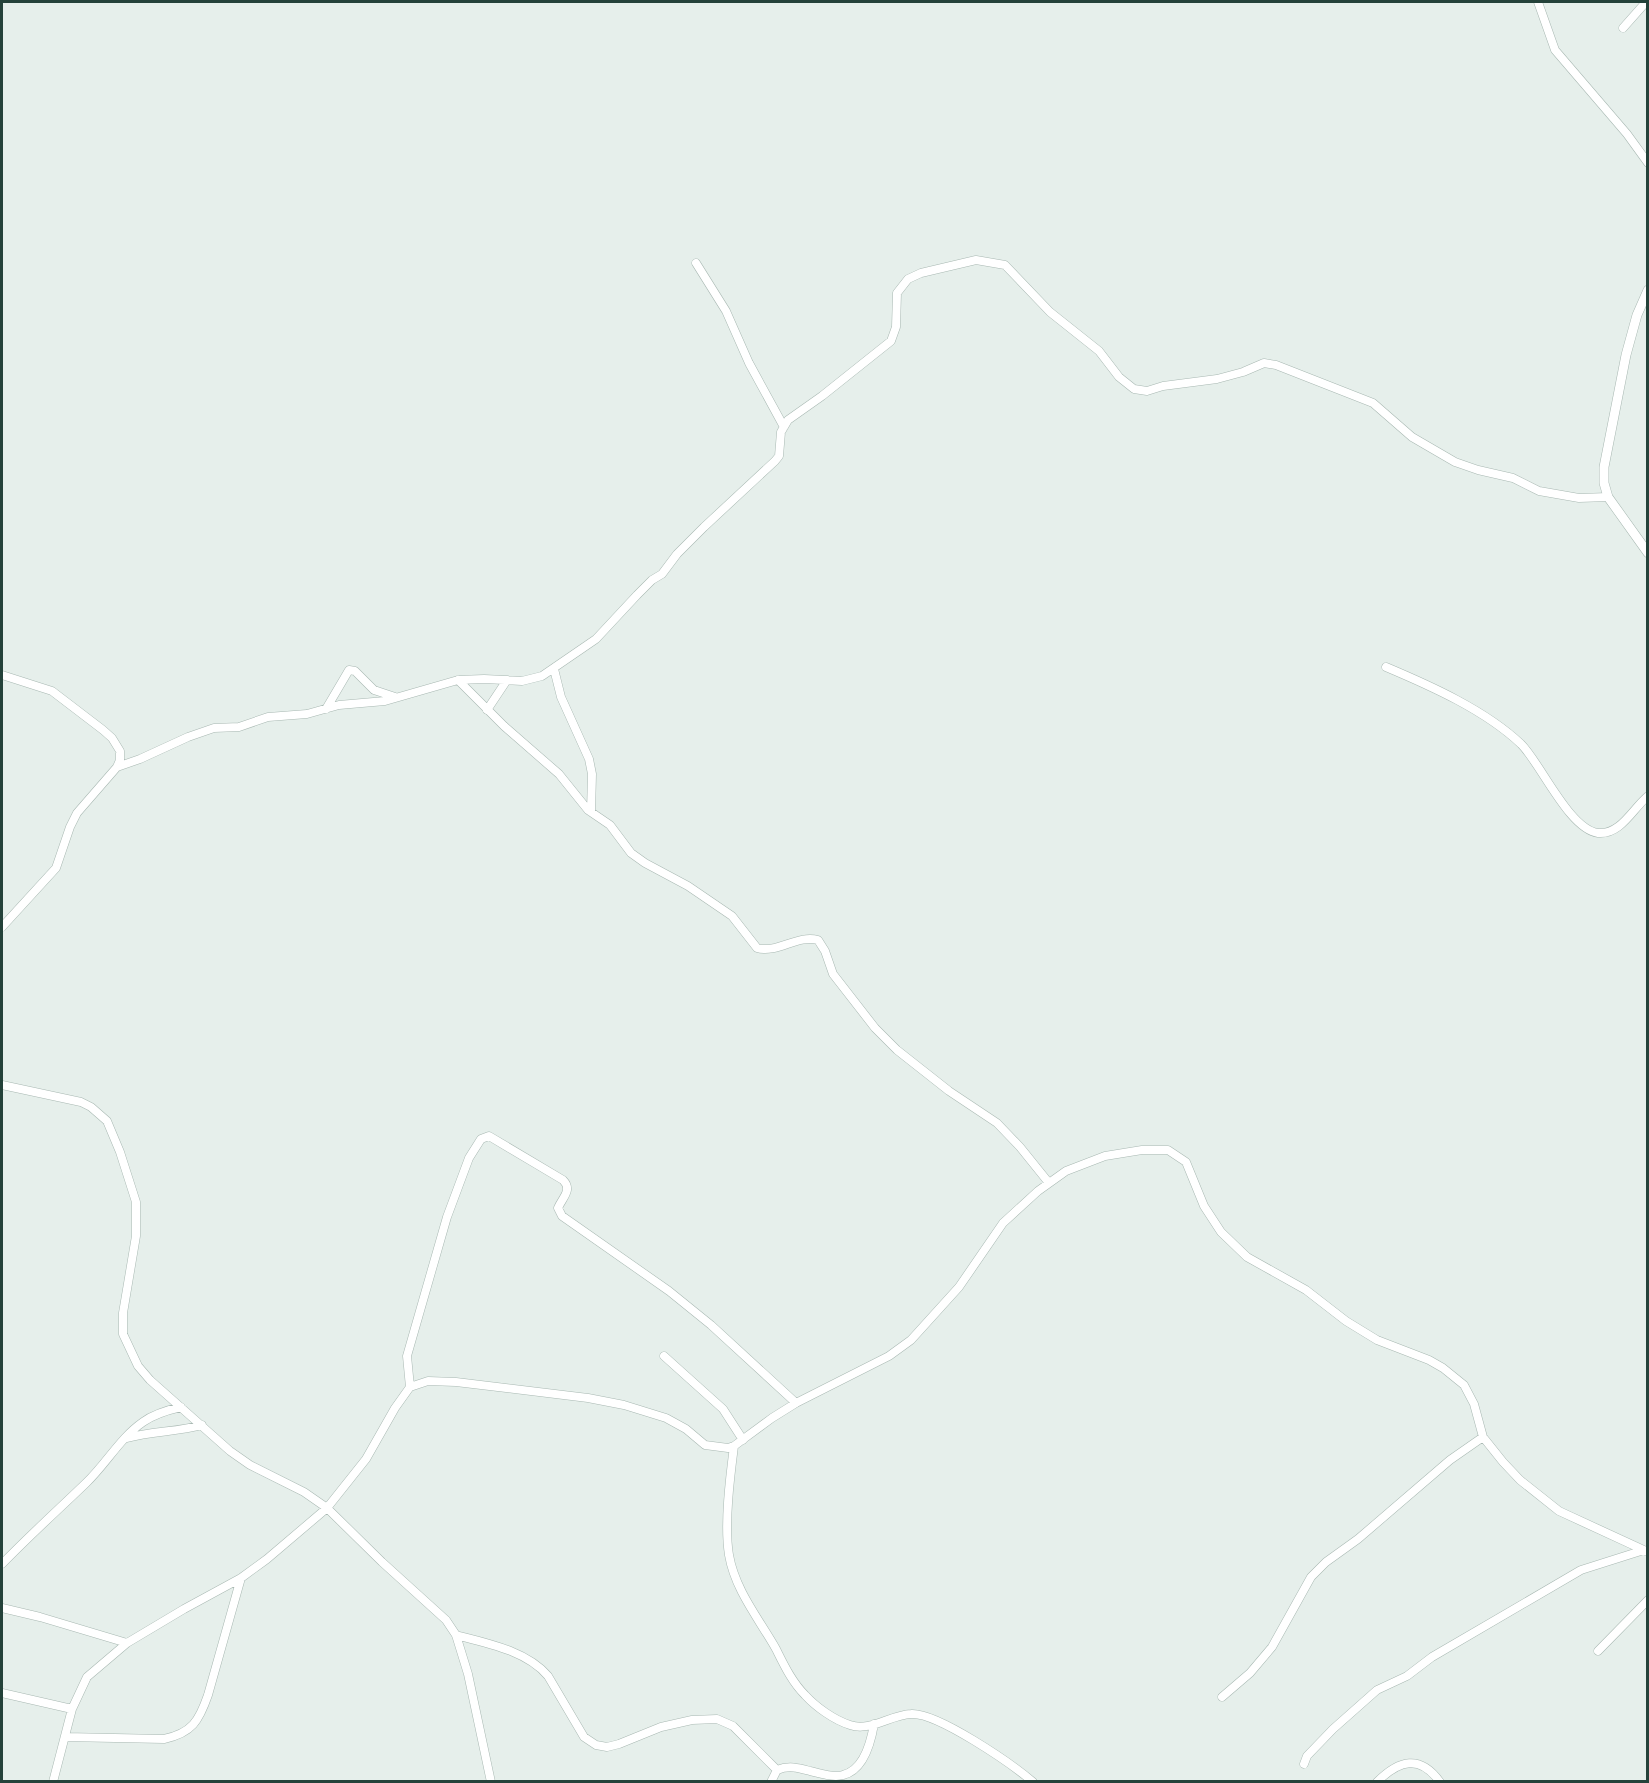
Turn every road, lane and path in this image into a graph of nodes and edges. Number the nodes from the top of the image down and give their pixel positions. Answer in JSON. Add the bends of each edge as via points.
{"nodes":[{"id":1,"x":1538,"y":2,"type":"edge"},
{"id":2,"x":1646,"y":2,"type":"edge"},
{"id":3,"x":1623,"y":28,"type":"dead end"},
{"id":4,"x":1647,"y":163,"type":"edge"},
{"id":5,"x":696,"y":263,"type":"dead end"},
{"id":6,"x":1647,"y":290,"type":"edge"},
{"id":7,"x":783,"y":427,"type":"junction"},
{"id":8,"x":1608,"y":497,"type":"junction"},
{"id":9,"x":1647,"y":553,"type":"edge"},
{"id":10,"x":1386,"y":667,"type":"dead end"},
{"id":11,"x":554,"y":669,"type":"junction"},
{"id":12,"x":2,"y":675,"type":"edge"},
{"id":13,"x":458,"y":680,"type":"junction"},
{"id":14,"x":507,"y":680,"type":"junction"},
{"id":15,"x":397,"y":697,"type":"junction"},
{"id":16,"x":326,"y":709,"type":"junction"},
{"id":17,"x":488,"y":710,"type":"junction"},
{"id":18,"x":119,"y":748,"type":"junction"},
{"id":19,"x":137,"y":760,"type":"junction"},
{"id":20,"x":117,"y":766,"type":"junction"},
{"id":21,"x":1647,"y":796,"type":"edge"},
{"id":22,"x":591,"y":812,"type":"junction"},
{"id":23,"x":2,"y":927,"type":"edge"},
{"id":24,"x":2,"y":1085,"type":"edge"},
{"id":25,"x":1049,"y":1183,"type":"junction"},
{"id":26,"x":664,"y":1356,"type":"dead end"},
{"id":27,"x":410,"y":1387,"type":"junction"},
{"id":28,"x":795,"y":1403,"type":"junction"},
{"id":29,"x":181,"y":1407,"type":"junction"},
{"id":30,"x":202,"y":1425,"type":"junction"},
{"id":31,"x":1483,"y":1437,"type":"junction"},
{"id":32,"x":124,"y":1439,"type":"junction"},
{"id":33,"x":742,"y":1440,"type":"junction"},
{"id":34,"x":734,"y":1446,"type":"junction"},
{"id":35,"x":327,"y":1508,"type":"junction"},
{"id":36,"x":1646,"y":1551,"type":"edge"},
{"id":37,"x":2,"y":1564,"type":"edge"},
{"id":38,"x":241,"y":1578,"type":"junction"},
{"id":39,"x":1647,"y":1600,"type":"edge"},
{"id":40,"x":2,"y":1608,"type":"edge"},
{"id":41,"x":456,"y":1635,"type":"junction"},
{"id":42,"x":127,"y":1643,"type":"junction"},
{"id":43,"x":1598,"y":1651,"type":"dead end"},
{"id":44,"x":2,"y":1693,"type":"edge"},
{"id":45,"x":1222,"y":1697,"type":"dead end"},
{"id":46,"x":72,"y":1709,"type":"junction"},
{"id":47,"x":874,"y":1724,"type":"junction"},
{"id":48,"x":65,"y":1737,"type":"junction"},
{"id":49,"x":1304,"y":1764,"type":"dead end"},
{"id":50,"x":777,"y":1770,"type":"junction"},
{"id":51,"x":53,"y":1782,"type":"edge"},
{"id":52,"x":491,"y":1782,"type":"edge"},
{"id":53,"x":771,"y":1782,"type":"edge"},
{"id":54,"x":1033,"y":1782,"type":"edge"},
{"id":55,"x":1377,"y":1782,"type":"edge"},
{"id":56,"x":1440,"y":1782,"type":"edge"}],
"edges":[{"from":1,"to":4,"type":"street","via":[[1555,50]]},
{"from":2,"to":3,"type":"street"},
{"from":5,"to":7,"type":"street","via":[[726,311]]},
{"from":6,"to":8,"type":"street","via":[[1626,355],[1609,438],[1604,467]]},
{"from":7,"to":8,"type":"street","via":[[891,341],[896,327],[897,293],[908,279],[976,260],[1005,265],[1050,312],[1100,351],[1134,389],[1147,391],[1217,380],[1264,363],[1276,365],[1373,403],[1412,437],[1455,462],[1514,477],[1539,491],[1580,498]]},
{"from":7,"to":11,"type":"street","via":[[775,461],[704,527],[596,639]]},
{"from":8,"to":9,"type":"street"},
{"from":10,"to":21,"type":"street","via":[[1473,710],[1521,744],[1568,810],[1591,830],[1615,829]]},
{"from":11,"to":14,"type":"street","via":[[532,680]]},
{"from":11,"to":22,"type":"street","via":[[561,697],[589,759]]},
{"from":12,"to":18,"type":"street","via":[[52,691],[103,730]]},
{"from":13,"to":14,"type":"street"},
{"from":13,"to":15,"type":"street"},
{"from":13,"to":17,"type":"street"},
{"from":14,"to":17,"type":"street"},
{"from":15,"to":16,"type":"street"},
{"from":15,"to":16,"type":"street","via":[[374,690],[352,669],[347,671]]},
{"from":16,"to":19,"type":"street","via":[[268,717],[239,727],[214,728]]},
{"from":17,"to":22,"type":"street","via":[[559,774]]},
{"from":18,"to":19,"type":"street"},
{"from":18,"to":20,"type":"street"},
{"from":19,"to":20,"type":"street"},
{"from":20,"to":23,"type":"street","via":[[77,813],[56,867]]},
{"from":22,"to":25,"type":"street","via":[[610,825],[631,853],[732,916],[757,948],[818,940],[833,974],[875,1028],[897,1050],[997,1123]]},
{"from":24,"to":29,"type":"street","via":[[81,1102],[107,1121],[136,1202],[136,1236],[123,1334],[138,1366]]},
{"from":25,"to":28,"type":"street","via":[[1003,1223],[959,1287],[911,1340],[889,1356]]},
{"from":25,"to":31,"type":"street","via":[[1105,1156],[1154,1149],[1177,1154],[1186,1162],[1204,1206],[1232,1244],[1247,1257],[1306,1290],[1363,1332],[1429,1360],[1456,1378],[1474,1404]]},
{"from":26,"to":33,"type":"street","via":[[723,1409]]},
{"from":27,"to":28,"type":"street","via":[[407,1356],[447,1217],[469,1158],[482,1139],[489,1136],[563,1180],[568,1189],[558,1208],[562,1216],[711,1324]]},
{"from":27,"to":34,"type":"street","via":[[428,1381],[456,1382],[588,1398],[666,1418],[705,1445]]},
{"from":27,"to":35,"type":"street","via":[[360,1468]]},
{"from":28,"to":33,"type":"street"},
{"from":29,"to":30,"type":"street"},
{"from":29,"to":32,"type":"street","via":[[143,1421]]},
{"from":30,"to":32,"type":"street"},
{"from":30,"to":35,"type":"street","via":[[250,1465]]},
{"from":31,"to":36,"type":"street","via":[[1520,1480],[1558,1511]]},
{"from":31,"to":45,"type":"street","via":[[1326,1562],[1311,1577],[1272,1647]]},
{"from":32,"to":37,"type":"street","via":[[88,1481]]},
{"from":33,"to":34,"type":"street"},
{"from":34,"to":47,"type":"street","via":[[728,1524],[729,1554],[736,1581],[789,1675],[804,1694],[849,1725],[862,1728]]},
{"from":35,"to":38,"type":"street"},
{"from":35,"to":41,"type":"street","via":[[446,1620]]},
{"from":36,"to":49,"type":"street","via":[[1581,1570],[1432,1657],[1407,1676],[1377,1690],[1333,1729]]},
{"from":38,"to":42,"type":"street"},
{"from":38,"to":48,"type":"street","via":[[208,1695],[192,1726],[180,1736],[164,1739]]},
{"from":39,"to":43,"type":"street"},
{"from":40,"to":42,"type":"street"},
{"from":41,"to":50,"type":"street","via":[[494,1645],[542,1668],[584,1737],[596,1746],[607,1748],[661,1727],[692,1720],[717,1719],[733,1726]]},
{"from":41,"to":52,"type":"street"},
{"from":42,"to":46,"type":"street","via":[[87,1677]]},
{"from":44,"to":46,"type":"street"},
{"from":46,"to":48,"type":"street"},
{"from":47,"to":50,"type":"street","via":[[868,1749],[852,1771],[843,1776],[793,1767]]},
{"from":47,"to":54,"type":"street","via":[[897,1716],[922,1714],[975,1742]]},
{"from":48,"to":51,"type":"street"},
{"from":50,"to":53,"type":"street"},
{"from":55,"to":56,"type":"street","via":[[1396,1766],[1408,1762],[1433,1772]]}]}
